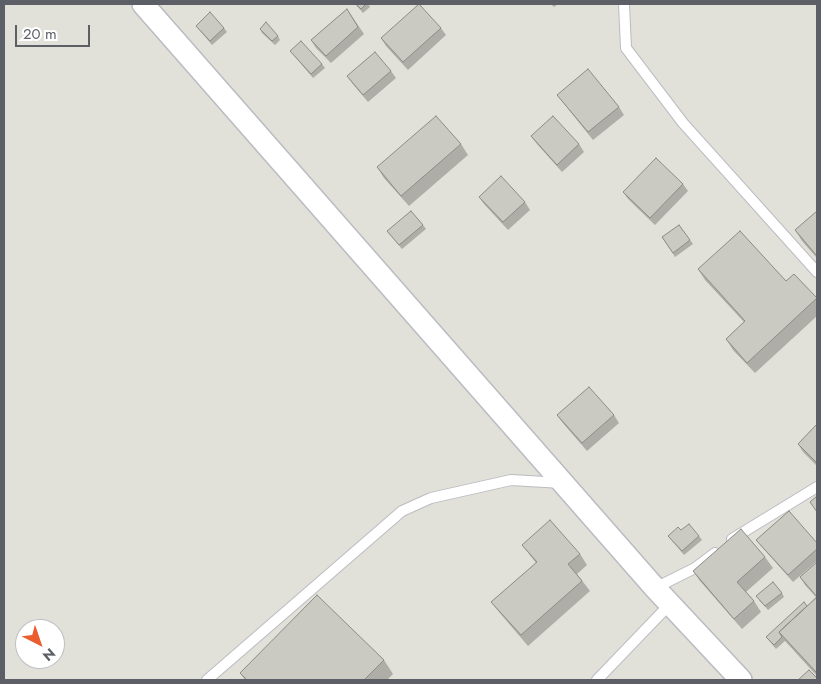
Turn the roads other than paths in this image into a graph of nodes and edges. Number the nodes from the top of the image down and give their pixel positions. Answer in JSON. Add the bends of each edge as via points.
{"nodes":[{"id":1,"x":143,"y":4,"type":"edge"},
{"id":2,"x":624,"y":4,"type":"edge"},
{"id":3,"x":817,"y":272,"type":"edge"},
{"id":4,"x":565,"y":484,"type":"junction"},
{"id":5,"x":817,"y":486,"type":"edge"},
{"id":6,"x":656,"y":588,"type":"junction"},
{"id":7,"x":670,"y":604,"type":"junction"},
{"id":8,"x":207,"y":680,"type":"edge"},
{"id":9,"x":597,"y":680,"type":"edge"},
{"id":10,"x":742,"y":680,"type":"edge"}],
"edges":[{"from":1,"to":4,"type":"street"},
{"from":2,"to":3,"type":"lane","via":[[626,48],[683,123]]},
{"from":4,"to":6,"type":"street"},
{"from":4,"to":8,"type":"lane","via":[[511,480],[430,498],[402,512]]},
{"from":5,"to":6,"type":"lane","via":[[742,532],[695,568]]},
{"from":6,"to":7,"type":"street"},
{"from":7,"to":9,"type":"lane"},
{"from":7,"to":10,"type":"street"}]}
